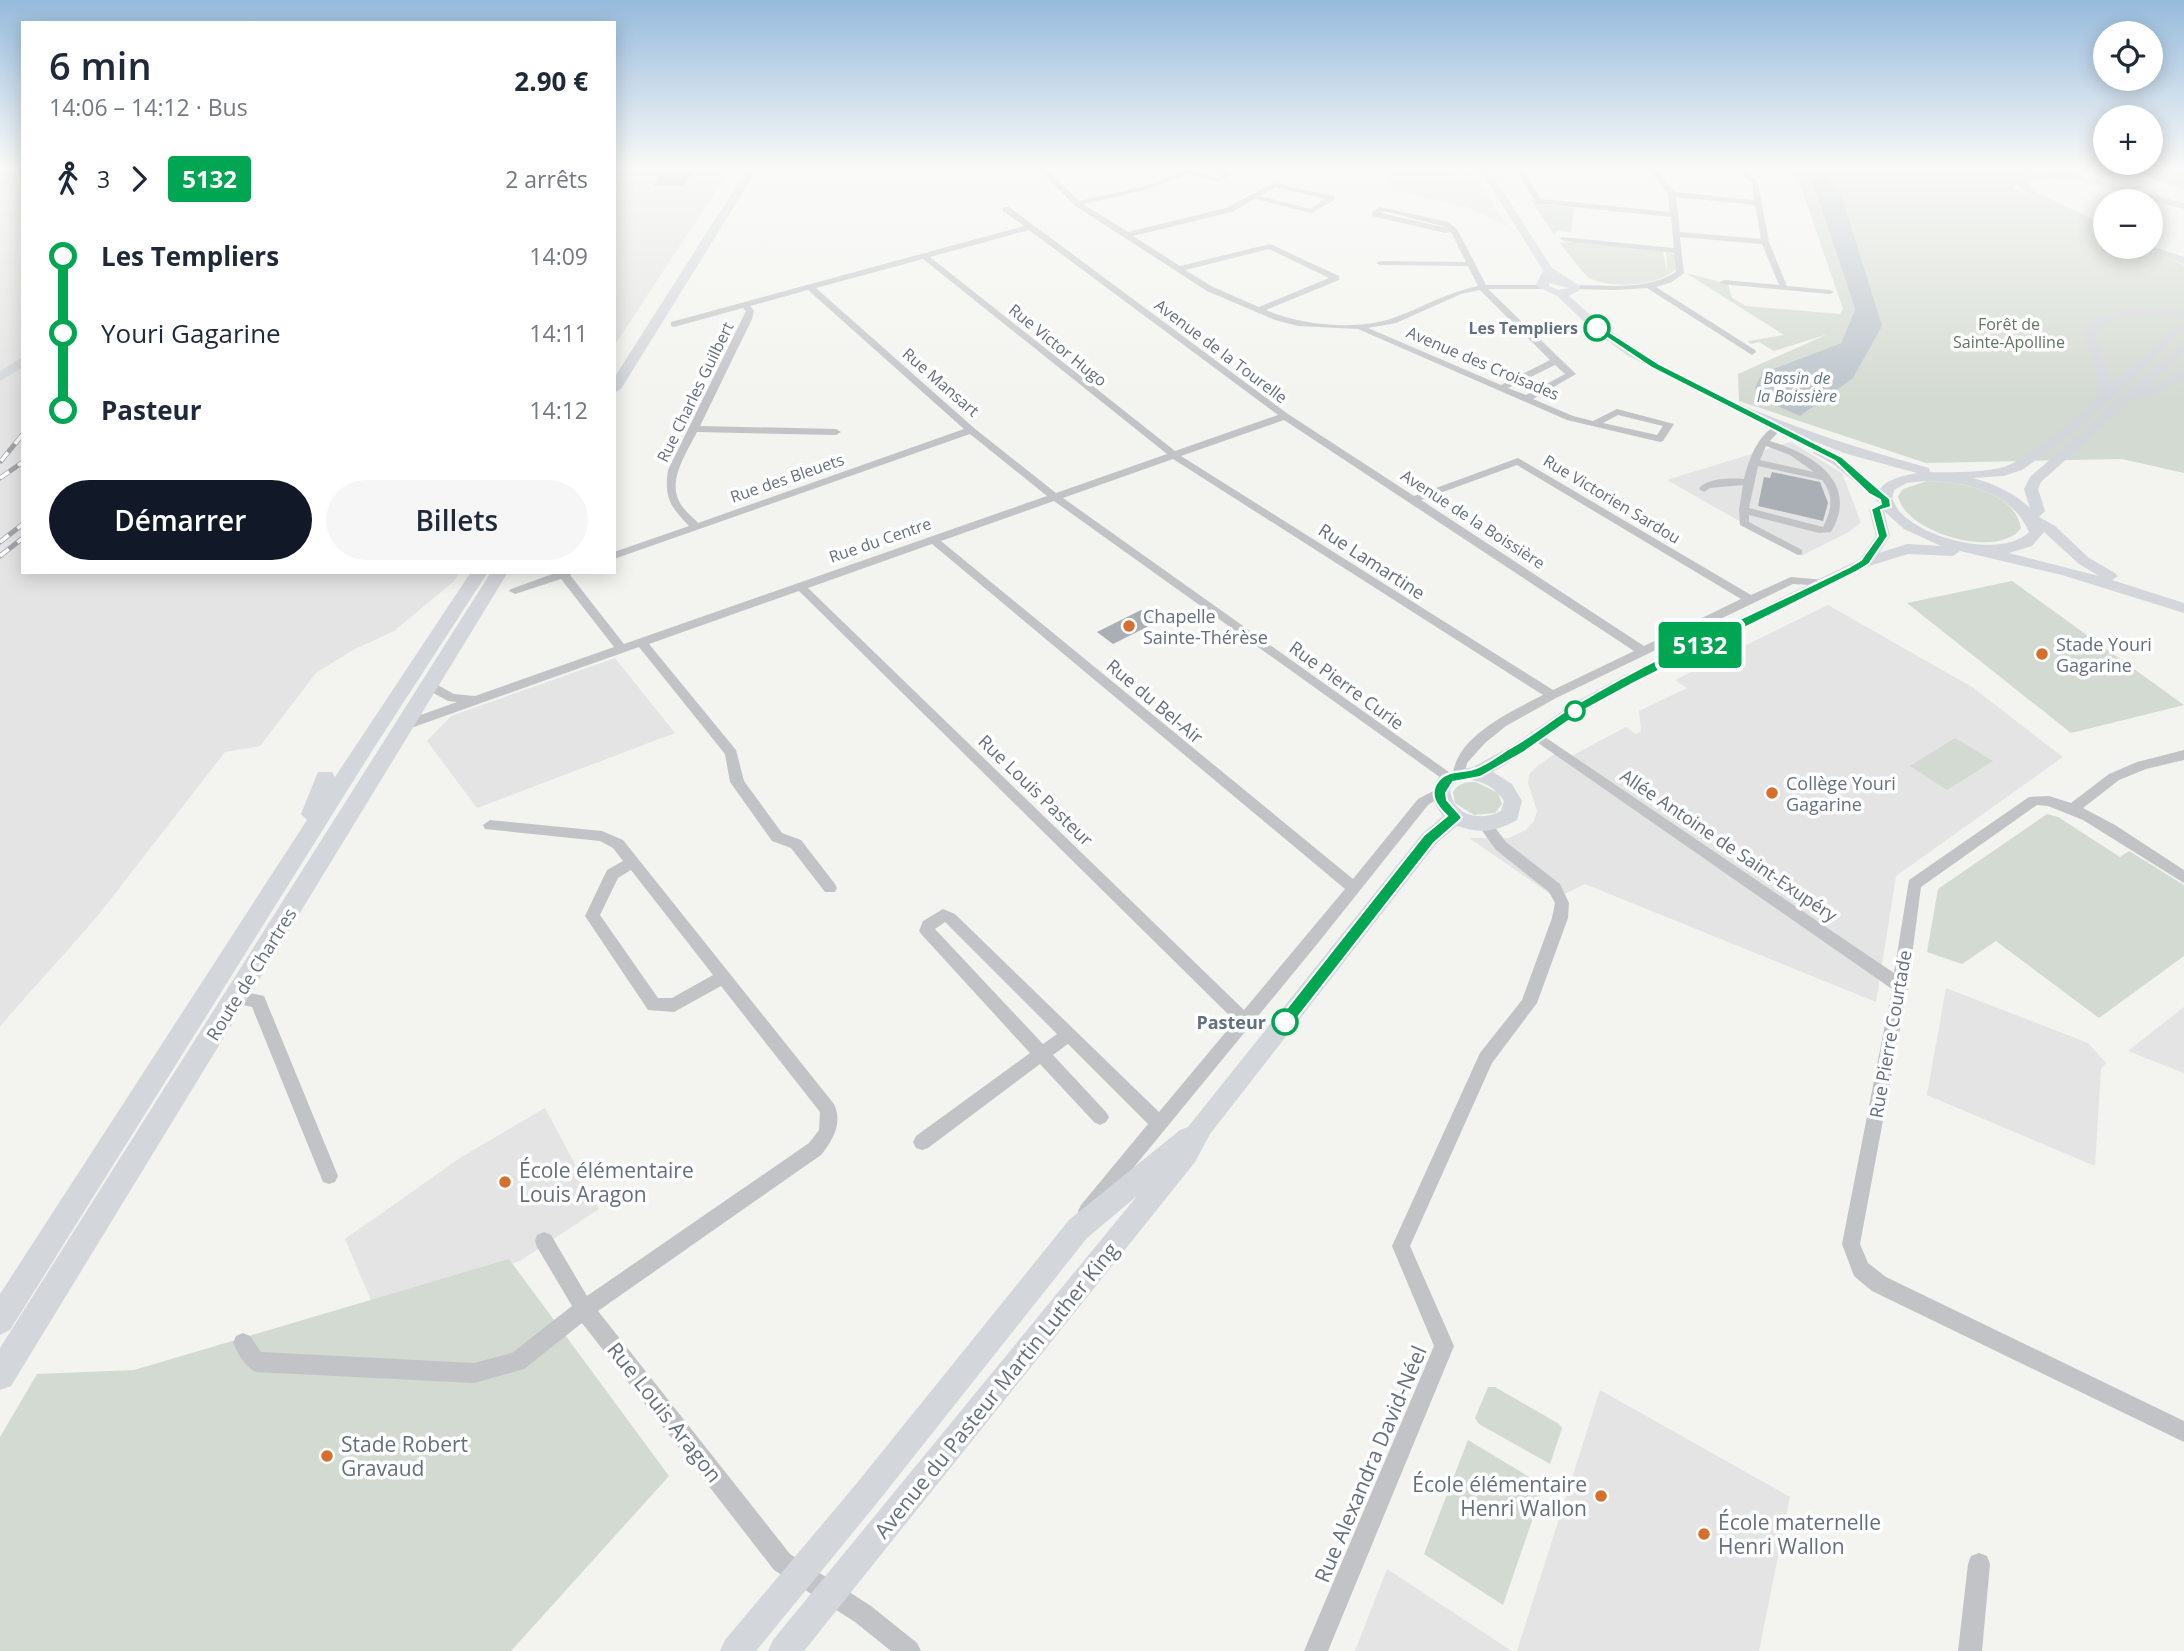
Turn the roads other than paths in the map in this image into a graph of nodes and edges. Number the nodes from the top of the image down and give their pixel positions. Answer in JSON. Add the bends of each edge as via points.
{"nodes":[{"id":1,"x":694,"y":245,"type":"edge"},
{"id":2,"x":705,"y":245,"type":"edge"},
{"id":3,"x":964,"y":245,"type":"edge"},
{"id":4,"x":1054,"y":245,"type":"edge"},
{"id":5,"x":1142,"y":245,"type":"edge"},
{"id":6,"x":1461,"y":245,"type":"edge"},
{"id":7,"x":1526,"y":245,"type":"edge"},
{"id":8,"x":1621,"y":245,"type":"edge"},
{"id":9,"x":1678,"y":245,"type":"edge"},
{"id":10,"x":1766,"y":245,"type":"edge"},
{"id":11,"x":1678,"y":251,"type":"junction"},
{"id":12,"x":2163,"y":254,"type":"edge"},
{"id":13,"x":924,"y":256,"type":"junction"},
{"id":14,"x":2184,"y":261,"type":"edge"},
{"id":15,"x":1380,"y":263,"type":"dead end"},
{"id":16,"x":1471,"y":264,"type":"junction"},
{"id":17,"x":1178,"y":269,"type":"junction"},
{"id":18,"x":1545,"y":279,"type":"junction"},
{"id":19,"x":1724,"y":282,"type":"dead end"},
{"id":20,"x":1649,"y":286,"type":"junction"},
{"id":21,"x":810,"y":287,"type":"junction"},
{"id":22,"x":1483,"y":287,"type":"junction"},
{"id":23,"x":1784,"y":288,"type":"junction"},
{"id":24,"x":1568,"y":291,"type":"junction"},
{"id":25,"x":1830,"y":292,"type":"dead end"},
{"id":26,"x":745,"y":305,"type":"junction"},
{"id":27,"x":1258,"y":310,"type":"junction"},
{"id":28,"x":2184,"y":316,"type":"edge"},
{"id":29,"x":660,"y":319,"type":"junction"},
{"id":30,"x":674,"y":324,"type":"junction"},
{"id":31,"x":2184,"y":325,"type":"edge"},
{"id":32,"x":1359,"y":327,"type":"junction"},
{"id":33,"x":650,"y":333,"type":"junction"},
{"id":34,"x":2183,"y":347,"type":"edge"},
{"id":35,"x":1752,"y":352,"type":"dead end"},
{"id":36,"x":21,"y":361,"type":"edge"},
{"id":37,"x":1556,"y":361,"type":"junction"},
{"id":38,"x":616,"y":366,"type":"edge"},
{"id":39,"x":2184,"y":374,"type":"edge"},
{"id":40,"x":0,"y":377,"type":"edge"},
{"id":41,"x":616,"y":386,"type":"edge"},
{"id":42,"x":1501,"y":388,"type":"junction"},
{"id":43,"x":1526,"y":399,"type":"junction"},
{"id":44,"x":2101,"y":399,"type":"junction"},
{"id":45,"x":1731,"y":404,"type":"junction"},
{"id":46,"x":1285,"y":416,"type":"junction"},
{"id":47,"x":2104,"y":419,"type":"junction"},
{"id":48,"x":1596,"y":423,"type":"junction"},
{"id":49,"x":694,"y":429,"type":"junction"},
{"id":50,"x":1776,"y":429,"type":"junction"},
{"id":51,"x":971,"y":430,"type":"junction"},
{"id":52,"x":836,"y":432,"type":"dead end"},
{"id":53,"x":1764,"y":442,"type":"junction"},
{"id":54,"x":1175,"y":456,"type":"junction"},
{"id":55,"x":1755,"y":462,"type":"junction"},
{"id":56,"x":1940,"y":476,"type":"junction"},
{"id":57,"x":1827,"y":478,"type":"junction"},
{"id":58,"x":1748,"y":482,"type":"junction"},
{"id":59,"x":1704,"y":489,"type":"dead end"},
{"id":60,"x":1055,"y":497,"type":"junction"},
{"id":61,"x":1415,"y":499,"type":"junction"},
{"id":62,"x":1886,"y":502,"type":"junction"},
{"id":63,"x":1744,"y":510,"type":"junction"},
{"id":64,"x":2033,"y":517,"type":"junction"},
{"id":65,"x":696,"y":527,"type":"junction"},
{"id":66,"x":934,"y":540,"type":"junction"},
{"id":67,"x":1969,"y":548,"type":"junction"},
{"id":68,"x":1987,"y":550,"type":"junction"},
{"id":69,"x":1798,"y":552,"type":"dead end"},
{"id":70,"x":616,"y":555,"type":"edge"},
{"id":71,"x":1865,"y":562,"type":"junction"},
{"id":72,"x":476,"y":574,"type":"edge"},
{"id":73,"x":478,"y":574,"type":"edge"},
{"id":74,"x":499,"y":574,"type":"edge"},
{"id":75,"x":563,"y":574,"type":"edge"},
{"id":76,"x":567,"y":574,"type":"edge"},
{"id":77,"x":1825,"y":583,"type":"junction"},
{"id":78,"x":801,"y":587,"type":"junction"},
{"id":79,"x":515,"y":591,"type":"dead end"},
{"id":80,"x":1749,"y":599,"type":"junction"},
{"id":81,"x":2165,"y":602,"type":"junction"},
{"id":82,"x":2184,"y":608,"type":"edge"},
{"id":83,"x":429,"y":623,"type":"dead end"},
{"id":84,"x":641,"y":642,"type":"junction"},
{"id":85,"x":622,"y":649,"type":"junction"},
{"id":86,"x":1643,"y":650,"type":"junction"},
{"id":87,"x":430,"y":686,"type":"junction"},
{"id":88,"x":1552,"y":695,"type":"junction"},
{"id":89,"x":486,"y":697,"type":"junction"},
{"id":90,"x":406,"y":725,"type":"junction"},
{"id":91,"x":1536,"y":735,"type":"junction"},
{"id":92,"x":1519,"y":749,"type":"junction"},
{"id":93,"x":2184,"y":755,"type":"edge"},
{"id":94,"x":325,"y":777,"type":"dead end"},
{"id":95,"x":1455,"y":780,"type":"junction"},
{"id":96,"x":1505,"y":787,"type":"junction"},
{"id":97,"x":2073,"y":808,"type":"junction"},
{"id":98,"x":1455,"y":817,"type":"junction"},
{"id":99,"x":490,"y":825,"type":"dead end"},
{"id":100,"x":1485,"y":825,"type":"junction"},
{"id":101,"x":632,"y":863,"type":"junction"},
{"id":102,"x":290,"y":867,"type":"junction"},
{"id":103,"x":2184,"y":877,"type":"edge"},
{"id":104,"x":830,"y":888,"type":"dead end"},
{"id":105,"x":1354,"y":888,"type":"junction"},
{"id":106,"x":723,"y":976,"type":"junction"},
{"id":107,"x":1900,"y":986,"type":"junction"},
{"id":108,"x":237,"y":997,"type":"junction"},
{"id":109,"x":1245,"y":1021,"type":"junction"},
{"id":110,"x":1069,"y":1034,"type":"junction"},
{"id":111,"x":1043,"y":1054,"type":"junction"},
{"id":112,"x":1100,"y":1117,"type":"dead end"},
{"id":113,"x":1159,"y":1123,"type":"junction"},
{"id":114,"x":1202,"y":1126,"type":"junction"},
{"id":115,"x":922,"y":1142,"type":"dead end"},
{"id":116,"x":329,"y":1176,"type":"dead end"},
{"id":117,"x":1078,"y":1229,"type":"junction"},
{"id":118,"x":544,"y":1241,"type":"dead end"},
{"id":119,"x":584,"y":1309,"type":"junction"},
{"id":120,"x":0,"y":1320,"type":"edge"},
{"id":121,"x":243,"y":1343,"type":"dead end"},
{"id":122,"x":0,"y":1375,"type":"edge"},
{"id":123,"x":2184,"y":1432,"type":"edge"},
{"id":124,"x":1979,"y":1563,"type":"dead end"},
{"id":125,"x":798,"y":1575,"type":"junction"},
{"id":126,"x":830,"y":1593,"type":"junction"},
{"id":127,"x":736,"y":1651,"type":"edge"},
{"id":128,"x":785,"y":1651,"type":"edge"},
{"id":129,"x":909,"y":1651,"type":"edge"},
{"id":130,"x":1316,"y":1651,"type":"edge"},
{"id":131,"x":1970,"y":1651,"type":"edge"}],
"edges":[{"from":1,"to":38,"type":"main road"},
{"from":2,"to":29,"type":"main road"},
{"from":3,"to":13,"type":"street"},
{"from":4,"to":46,"type":"street","name":"Avenue de la Tourelle"},
{"from":5,"to":17,"type":"street"},
{"from":6,"to":16,"type":"street"},
{"from":7,"to":18,"type":"street"},
{"from":8,"to":11,"type":"street"},
{"from":9,"to":11,"type":"street"},
{"from":10,"to":23,"type":"street"},
{"from":11,"to":20,"type":"street","via":[[1680,273]]},
{"from":12,"to":14,"type":"street"},
{"from":13,"to":21,"type":"street"},
{"from":13,"to":54,"type":"street","name":"Rue Victor Hugo"},
{"from":15,"to":16,"type":"street"},
{"from":16,"to":22,"type":"street"},
{"from":17,"to":27,"type":"street"},
{"from":17,"to":27,"type":"street","via":[[1270,246],[1336,278]]},
{"from":18,"to":22,"type":"street"},
{"from":18,"to":24,"type":"street"},
{"from":18,"to":24,"type":"street","via":[[1563,281]]},
{"from":19,"to":23,"type":"street"},
{"from":20,"to":24,"type":"street"},
{"from":20,"to":35,"type":"street"},
{"from":21,"to":26,"type":"street"},
{"from":21,"to":51,"type":"street","name":"Rue Mansart"},
{"from":22,"to":32,"type":"street","via":[[1459,292],[1393,321]]},
{"from":22,"to":37,"type":"street"},
{"from":23,"to":25,"type":"street"},
{"from":24,"to":45,"type":"street","via":[[1573,306],[1631,352]]},
{"from":26,"to":30,"type":"street"},
{"from":26,"to":49,"type":"street","name":"Rue Charles Guilbert","via":[[748,319]]},
{"from":27,"to":32,"type":"street","via":[[1301,324]]},
{"from":28,"to":44,"type":"street","via":[[2113,314],[2096,322],[2088,331],[2104,378]]},
{"from":29,"to":30,"type":"main road"},
{"from":29,"to":33,"type":"main road"},
{"from":30,"to":33,"type":"main road"},
{"from":31,"to":44,"type":"street"},
{"from":32,"to":42,"type":"street","name":"Avenue des Croisades"},
{"from":33,"to":41,"type":"main road"},
{"from":34,"to":47,"type":"street"},
{"from":36,"to":40,"type":"street"},
{"from":37,"to":42,"type":"street"},
{"from":37,"to":43,"type":"street","via":[[1571,374]]},
{"from":39,"to":47,"type":"street","via":[[2144,392]]},
{"from":42,"to":43,"type":"street","name":"Avenue des Croisades"},
{"from":43,"to":48,"type":"street","name":"Avenue des Croisades","via":[[1570,418]]},
{"from":44,"to":56,"type":"street","via":[[2066,432],[2011,470]]},
{"from":45,"to":50,"type":"street"},
{"from":45,"to":56,"type":"street","via":[[1852,451]]},
{"from":46,"to":54,"type":"street","name":"Rue du Centre"},
{"from":46,"to":61,"type":"street","name":"Avenue de la Boissière"},
{"from":47,"to":64,"type":"street","via":[[2035,480],[2031,489],[2038,512]]},
{"from":48,"to":48,"type":"street","name":"Avenue des Croisades","via":[[1660,439],[1669,424],[1617,412]]},
{"from":49,"to":52,"type":"street"},
{"from":49,"to":65,"type":"street","name":"Rue Charles Guilbert","via":[[673,470],[670,488],[672,500]]},
{"from":50,"to":53,"type":"street"},
{"from":50,"to":62,"type":"street","via":[[1839,459]]},
{"from":51,"to":60,"type":"street","name":"Rue Mansart"},
{"from":51,"to":65,"type":"street","name":"Rue des Bleuets"},
{"from":53,"to":55,"type":"street"},
{"from":53,"to":57,"type":"street","via":[[1792,452],[1821,469]]},
{"from":54,"to":60,"type":"street","name":"Rue du Centre"},
{"from":54,"to":88,"type":"street","name":"Rue Lamartine"},
{"from":55,"to":57,"type":"street"},
{"from":55,"to":58,"type":"street"},
{"from":56,"to":62,"type":"street","via":[[1898,480],[1887,488]]},
{"from":56,"to":64,"type":"street","via":[[1994,490]]},
{"from":57,"to":63,"type":"street","via":[[1836,501],[1828,530]]},
{"from":58,"to":59,"type":"street"},
{"from":58,"to":63,"type":"street"},
{"from":60,"to":66,"type":"street","name":"Rue du Centre"},
{"from":60,"to":95,"type":"street","name":"Rue Pierre Curie"},
{"from":61,"to":80,"type":"street","name":"Rue Victorien Sardou","via":[[1518,461]]},
{"from":61,"to":86,"type":"street","name":"Avenue de la Boissière"},
{"from":62,"to":67,"type":"street","via":[[1909,526]]},
{"from":62,"to":71,"type":"street","via":[[1876,509],[1883,536]]},
{"from":63,"to":69,"type":"street","via":[[1744,523]]},
{"from":64,"to":68,"type":"street","via":[[2037,533],[2029,543]]},
{"from":64,"to":81,"type":"street","via":[[2084,561]]},
{"from":65,"to":70,"type":"street","name":"Rue des Bleuets"},
{"from":66,"to":78,"type":"street","name":"Rue du Centre"},
{"from":66,"to":105,"type":"street","name":"Rue du Bel-Air"},
{"from":67,"to":68,"type":"street"},
{"from":67,"to":71,"type":"street","name":"Avenue du Pasteur Martin Luther King","via":[[1959,552],[1907,549]]},
{"from":68,"to":81,"type":"street"},
{"from":71,"to":77,"type":"street","name":"Avenue du Pasteur Martin Luther King"},
{"from":72,"to":83,"type":"main road"},
{"from":73,"to":102,"type":"main road","name":"Route de Chartres"},
{"from":74,"to":87,"type":"main road","name":"Route de Chartres"},
{"from":75,"to":79,"type":"street"},
{"from":76,"to":85,"type":"street"},
{"from":77,"to":80,"type":"street","name":"Avenue du Pasteur Martin Luther King","via":[[1791,580]]},
{"from":77,"to":91,"type":"street","name":"Avenue du Pasteur Martin Luther King","via":[[1629,680]]},
{"from":78,"to":84,"type":"street","name":"Rue du Centre"},
{"from":78,"to":109,"type":"street","name":"Rue Louis Pasteur"},
{"from":80,"to":86,"type":"street","name":"Avenue du Pasteur Martin Luther King"},
{"from":81,"to":82,"type":"street"},
{"from":84,"to":85,"type":"street","name":"Rue du Centre"},
{"from":84,"to":104,"type":"street","via":[[731,753],[737,782],[777,837],[796,844]]},
{"from":85,"to":89,"type":"street","name":"Rue du Centre"},
{"from":86,"to":88,"type":"street","name":"Avenue du Pasteur Martin Luther King"},
{"from":87,"to":89,"type":"street","name":"Rue du Centre","via":[[452,698]]},
{"from":87,"to":90,"type":"main road","name":"Route de Chartres"},
{"from":88,"to":95,"type":"street","name":"Avenue du Pasteur Martin Luther King","via":[[1480,740],[1461,762]]},
{"from":89,"to":90,"type":"street","name":"Rue du Centre"},
{"from":90,"to":108,"type":"main road","name":"Route de Chartres"},
{"from":91,"to":92,"type":"street","name":"Avenue du Pasteur Martin Luther King"},
{"from":91,"to":107,"type":"street","name":"Allée Antoine de Saint-Exupéry"},
{"from":92,"to":95,"type":"street","name":"Avenue du Pasteur Martin Luther King"},
{"from":92,"to":96,"type":"street","name":"Avenue du Pasteur Martin Luther King","via":[[1506,773]]},
{"from":93,"to":97,"type":"street","via":[[2114,777]]},
{"from":94,"to":102,"type":"main road","via":[[316,806],[290,848]]},
{"from":95,"to":96,"type":"street","via":[[1496,781]]},
{"from":95,"to":98,"type":"street","via":[[1441,802]]},
{"from":95,"to":105,"type":"street","name":"Avenue du Pasteur Martin Luther King","via":[[1423,803]]},
{"from":96,"to":100,"type":"street","name":"Avenue du Pasteur Martin Luther King","via":[[1513,802],[1510,815]]},
{"from":97,"to":103,"type":"street","name":"Rue Pierre Courtade"},
{"from":97,"to":107,"type":"street","name":"Rue Pierre Courtade","via":[[2034,800],[1914,884]]},
{"from":98,"to":100,"type":"street"},
{"from":98,"to":114,"type":"street","name":"Avenue du Pasteur Martin Luther King","via":[[1429,839]]},
{"from":99,"to":101,"type":"street","via":[[602,836],[618,844]]},
{"from":100,"to":130,"type":"street","name":"Rue Alexandra David-Néel","via":[[1501,846],[1555,888],[1562,903],[1560,918],[1529,1003],[1486,1058],[1401,1246],[1444,1346]]},
{"from":101,"to":106,"type":"street"},
{"from":101,"to":106,"type":"street","via":[[612,874],[592,916],[654,1005],[674,1005]]},
{"from":102,"to":120,"type":"main road","name":"Route de Chartres"},
{"from":105,"to":109,"type":"street","name":"Avenue du Pasteur Martin Luther King"},
{"from":106,"to":119,"type":"street","via":[[828,1109],[827,1135],[815,1149]]},
{"from":107,"to":123,"type":"street","name":"Rue Pierre Courtade","via":[[1851,1244],[1861,1269],[1879,1284]]},
{"from":108,"to":116,"type":"street","via":[[258,1001]]},
{"from":108,"to":122,"type":"main road","name":"Route de Chartres"},
{"from":109,"to":113,"type":"street","name":"Avenue du Pasteur Martin Luther King"},
{"from":110,"to":111,"type":"street"},
{"from":110,"to":111,"type":"street","via":[[950,918],[943,915],[928,925],[927,931]]},
{"from":110,"to":113,"type":"street"},
{"from":111,"to":112,"type":"street"},
{"from":111,"to":115,"type":"street"},
{"from":113,"to":117,"type":"street","name":"Avenue du Pasteur Martin Luther King","via":[[1089,1207]]},
{"from":114,"to":117,"type":"street","name":"Avenue du Pasteur Martin Luther King"},
{"from":114,"to":126,"type":"street","name":"Avenue du Pasteur Martin Luther King","via":[[1186,1154]]},
{"from":117,"to":125,"type":"street","name":"Avenue du Pasteur Martin Luther King"},
{"from":118,"to":119,"type":"street","name":"Rue Louis Aragon"},
{"from":119,"to":121,"type":"street","via":[[517,1362],[474,1373],[256,1362]]},
{"from":119,"to":125,"type":"street","name":"Rue Louis Aragon","via":[[782,1562]]},
{"from":124,"to":131,"type":"street"},
{"from":125,"to":126,"type":"street","name":"Rue Louis Aragon"},
{"from":125,"to":127,"type":"street","name":"Avenue du Pasteur Martin Luther King"},
{"from":126,"to":128,"type":"street","name":"Avenue du Pasteur Martin Luther King"},
{"from":126,"to":129,"type":"street","name":"Rue Louis Aragon"}]}
